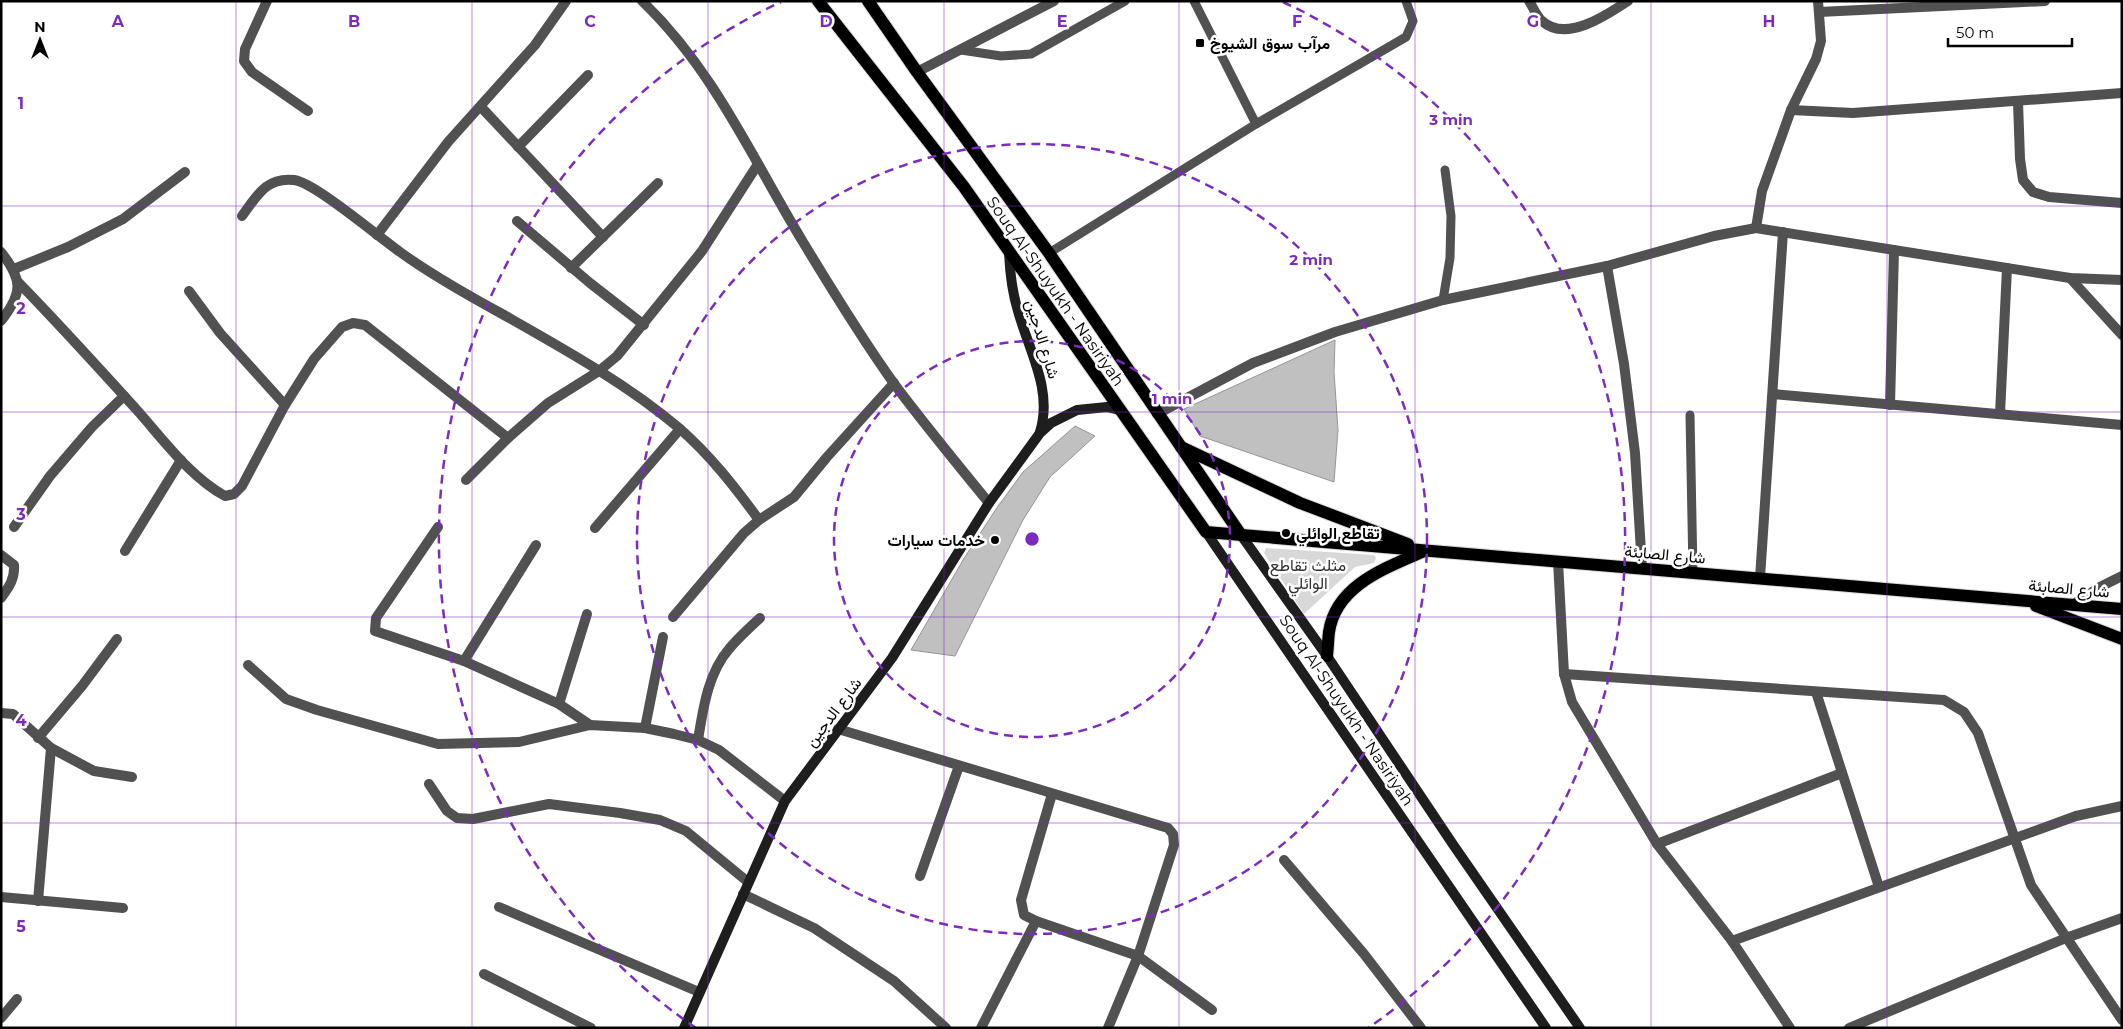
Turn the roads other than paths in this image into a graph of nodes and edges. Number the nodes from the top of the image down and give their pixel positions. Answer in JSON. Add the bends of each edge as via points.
{"nodes":[{"id":1,"x":267,"y":1,"type":"edge"},
{"id":2,"x":566,"y":1,"type":"edge"},
{"id":3,"x":642,"y":1,"type":"edge"},
{"id":4,"x":818,"y":1,"type":"edge"},
{"id":5,"x":868,"y":1,"type":"edge"},
{"id":6,"x":1054,"y":1,"type":"edge"},
{"id":7,"x":1125,"y":1,"type":"edge"},
{"id":8,"x":1194,"y":1,"type":"edge"},
{"id":9,"x":1406,"y":1,"type":"edge"},
{"id":10,"x":1529,"y":1,"type":"edge"},
{"id":11,"x":1628,"y":1,"type":"edge"},
{"id":12,"x":1818,"y":1,"type":"edge"},
{"id":13,"x":2045,"y":1,"type":"edge"},
{"id":14,"x":1966,"y":3,"type":"edge"},
{"id":15,"x":1820,"y":12,"type":"junction"},
{"id":16,"x":961,"y":50,"type":"junction"},
{"id":17,"x":917,"y":72,"type":"junction"},
{"id":18,"x":588,"y":75,"type":"dead end"},
{"id":19,"x":2122,"y":93,"type":"edge"},
{"id":20,"x":2018,"y":102,"type":"junction"},
{"id":21,"x":481,"y":107,"type":"junction"},
{"id":22,"x":1791,"y":110,"type":"junction"},
{"id":23,"x":308,"y":111,"type":"dead end"},
{"id":24,"x":1256,"y":124,"type":"junction"},
{"id":25,"x":518,"y":147,"type":"junction"},
{"id":26,"x":758,"y":164,"type":"junction"},
{"id":27,"x":1445,"y":170,"type":"dead end"},
{"id":28,"x":185,"y":172,"type":"dead end"},
{"id":29,"x":658,"y":183,"type":"dead end"},
{"id":30,"x":2122,"y":203,"type":"edge"},
{"id":31,"x":242,"y":216,"type":"dead end"},
{"id":32,"x":517,"y":221,"type":"dead end"},
{"id":33,"x":1756,"y":228,"type":"junction"},
{"id":34,"x":1783,"y":232,"type":"junction"},
{"id":35,"x":377,"y":235,"type":"junction"},
{"id":36,"x":603,"y":237,"type":"junction"},
{"id":37,"x":1894,"y":250,"type":"junction"},
{"id":38,"x":1,"y":252,"type":"edge"},
{"id":39,"x":1048,"y":253,"type":"junction"},
{"id":40,"x":1009,"y":254,"type":"junction"},
{"id":41,"x":1607,"y":266,"type":"junction"},
{"id":42,"x":14,"y":268,"type":"junction"},
{"id":43,"x":571,"y":268,"type":"junction"},
{"id":44,"x":2007,"y":268,"type":"junction"},
{"id":45,"x":2070,"y":278,"type":"junction"},
{"id":46,"x":2122,"y":280,"type":"edge"},
{"id":47,"x":18,"y":282,"type":"junction"},
{"id":48,"x":189,"y":291,"type":"dead end"},
{"id":49,"x":1443,"y":300,"type":"junction"},
{"id":50,"x":1,"y":322,"type":"edge"},
{"id":51,"x":644,"y":325,"type":"junction"},
{"id":52,"x":2122,"y":335,"type":"edge"},
{"id":53,"x":598,"y":371,"type":"junction"},
{"id":54,"x":894,"y":383,"type":"junction"},
{"id":55,"x":1773,"y":394,"type":"junction"},
{"id":56,"x":124,"y":396,"type":"junction"},
{"id":57,"x":285,"y":405,"type":"junction"},
{"id":58,"x":1890,"y":405,"type":"junction"},
{"id":59,"x":1121,"y":410,"type":"junction"},
{"id":60,"x":1157,"y":414,"type":"junction"},
{"id":61,"x":2000,"y":414,"type":"junction"},
{"id":62,"x":1690,"y":415,"type":"dead end"},
{"id":63,"x":2122,"y":425,"type":"edge"},
{"id":64,"x":680,"y":429,"type":"junction"},
{"id":65,"x":1040,"y":432,"type":"junction"},
{"id":66,"x":508,"y":438,"type":"junction"},
{"id":67,"x":1180,"y":447,"type":"junction"},
{"id":68,"x":181,"y":460,"type":"junction"},
{"id":69,"x":466,"y":480,"type":"dead end"},
{"id":70,"x":989,"y":503,"type":"junction"},
{"id":71,"x":759,"y":520,"type":"junction"},
{"id":72,"x":14,"y":527,"type":"dead end"},
{"id":73,"x":438,"y":527,"type":"dead end"},
{"id":74,"x":596,"y":528,"type":"dead end"},
{"id":75,"x":1206,"y":532,"type":"junction"},
{"id":76,"x":1241,"y":535,"type":"junction"},
{"id":77,"x":536,"y":545,"type":"dead end"},
{"id":78,"x":125,"y":550,"type":"dead end"},
{"id":79,"x":1425,"y":550,"type":"junction"},
{"id":80,"x":1,"y":555,"type":"edge"},
{"id":81,"x":1558,"y":562,"type":"junction"},
{"id":82,"x":1642,"y":568,"type":"junction"},
{"id":83,"x":1693,"y":573,"type":"junction"},
{"id":84,"x":2122,"y":576,"type":"edge"},
{"id":85,"x":1760,"y":578,"type":"junction"},
{"id":86,"x":1,"y":598,"type":"edge"},
{"id":87,"x":2013,"y":600,"type":"junction"},
{"id":88,"x":2074,"y":604,"type":"junction"},
{"id":89,"x":2122,"y":608,"type":"edge"},
{"id":90,"x":587,"y":614,"type":"dead end"},
{"id":91,"x":673,"y":617,"type":"dead end"},
{"id":92,"x":760,"y":618,"type":"dead end"},
{"id":93,"x":663,"y":637,"type":"dead end"},
{"id":94,"x":117,"y":639,"type":"dead end"},
{"id":95,"x":2122,"y":640,"type":"edge"},
{"id":96,"x":1327,"y":656,"type":"junction"},
{"id":97,"x":464,"y":661,"type":"junction"},
{"id":98,"x":248,"y":665,"type":"dead end"},
{"id":99,"x":1564,"y":674,"type":"junction"},
{"id":100,"x":1816,"y":692,"type":"junction"},
{"id":101,"x":559,"y":704,"type":"junction"},
{"id":102,"x":1,"y":713,"type":"edge"},
{"id":103,"x":590,"y":726,"type":"junction"},
{"id":104,"x":645,"y":728,"type":"junction"},
{"id":105,"x":838,"y":728,"type":"junction"},
{"id":106,"x":38,"y":738,"type":"junction"},
{"id":107,"x":698,"y":740,"type":"junction"},
{"id":108,"x":51,"y":748,"type":"junction"},
{"id":109,"x":959,"y":766,"type":"junction"},
{"id":110,"x":1842,"y":773,"type":"junction"},
{"id":111,"x":132,"y":777,"type":"dead end"},
{"id":112,"x":429,"y":784,"type":"dead end"},
{"id":113,"x":1052,"y":794,"type":"junction"},
{"id":114,"x":785,"y":801,"type":"junction"},
{"id":115,"x":2122,"y":806,"type":"edge"},
{"id":116,"x":2015,"y":837,"type":"junction"},
{"id":117,"x":1657,"y":844,"type":"junction"},
{"id":118,"x":1284,"y":860,"type":"dead end"},
{"id":119,"x":920,"y":876,"type":"dead end"},
{"id":120,"x":748,"y":882,"type":"junction"},
{"id":121,"x":1879,"y":887,"type":"junction"},
{"id":122,"x":743,"y":894,"type":"junction"},
{"id":123,"x":1,"y":897,"type":"edge"},
{"id":124,"x":38,"y":901,"type":"junction"},
{"id":125,"x":499,"y":907,"type":"dead end"},
{"id":126,"x":123,"y":908,"type":"dead end"},
{"id":127,"x":2122,"y":918,"type":"edge"},
{"id":128,"x":1036,"y":921,"type":"junction"},
{"id":129,"x":2066,"y":938,"type":"junction"},
{"id":130,"x":1732,"y":941,"type":"junction"},
{"id":131,"x":1138,"y":956,"type":"junction"},
{"id":132,"x":484,"y":974,"type":"dead end"},
{"id":133,"x":699,"y":992,"type":"junction"},
{"id":134,"x":17,"y":999,"type":"dead end"},
{"id":135,"x":1212,"y":1010,"type":"dead end"},
{"id":136,"x":1,"y":1018,"type":"edge"},
{"id":137,"x":2122,"y":1020,"type":"edge"},
{"id":138,"x":591,"y":1028,"type":"edge"},
{"id":139,"x":684,"y":1028,"type":"edge"},
{"id":140,"x":946,"y":1028,"type":"edge"},
{"id":141,"x":980,"y":1028,"type":"edge"},
{"id":142,"x":1108,"y":1028,"type":"edge"},
{"id":143,"x":1421,"y":1028,"type":"edge"},
{"id":144,"x":1546,"y":1028,"type":"edge"},
{"id":145,"x":1580,"y":1028,"type":"edge"},
{"id":146,"x":1790,"y":1028,"type":"edge"},
{"id":147,"x":1849,"y":1028,"type":"edge"}],
"edges":[{"from":1,"to":23,"type":"street","via":[[245,49],[244,61],[252,72]]},
{"from":2,"to":21,"type":"street","via":[[536,44]]},
{"from":3,"to":26,"type":"street","via":[[701,68]]},
{"from":4,"to":40,"type":"main road","name":"Souq Al-Shuyukh - Nasiriyah","via":[[964,187]]},
{"from":5,"to":17,"type":"main road","name":"Souq Al-Shuyukh - Nasiriyah"},
{"from":6,"to":16,"type":"street"},
{"from":7,"to":16,"type":"lane","via":[[1031,54],[1001,56]]},
{"from":8,"to":24,"type":"lane"},
{"from":9,"to":24,"type":"lane","via":[[1413,21],[1406,37]]},
{"from":10,"to":11,"type":"street","via":[[1541,21],[1555,29],[1597,22]]},
{"from":12,"to":15,"type":"street"},
{"from":13,"to":14,"type":"street"},
{"from":14,"to":15,"type":"street"},
{"from":15,"to":22,"type":"street","via":[[1821,41],[1816,58]]},
{"from":16,"to":17,"type":"street"},
{"from":17,"to":39,"type":"main road","name":"Souq Al-Shuyukh - Nasiriyah"},
{"from":18,"to":25,"type":"street"},
{"from":19,"to":20,"type":"street"},
{"from":20,"to":22,"type":"street","via":[[1852,113]]},
{"from":20,"to":30,"type":"street","via":[[2023,180],[2033,192],[2049,197]]},
{"from":21,"to":25,"type":"street"},
{"from":21,"to":35,"type":"street","via":[[448,142]]},
{"from":22,"to":33,"type":"street","via":[[1762,191]]},
{"from":24,"to":39,"type":"lane"},
{"from":25,"to":36,"type":"street"},
{"from":26,"to":51,"type":"street","via":[[702,251]]},
{"from":26,"to":54,"type":"street","via":[[846,312]]},
{"from":27,"to":49,"type":"lane","via":[[1451,216],[1450,258]]},
{"from":28,"to":42,"type":"street","via":[[123,220],[68,247]]},
{"from":29,"to":36,"type":"street"},
{"from":31,"to":35,"type":"street","via":[[263,188],[280,180],[297,180]]},
{"from":32,"to":43,"type":"street"},
{"from":33,"to":34,"type":"street"},
{"from":33,"to":41,"type":"street","via":[[1714,236]]},
{"from":34,"to":37,"type":"street"},
{"from":34,"to":55,"type":"street"},
{"from":35,"to":53,"type":"street","via":[[402,254]]},
{"from":36,"to":43,"type":"street"},
{"from":37,"to":44,"type":"street"},
{"from":37,"to":58,"type":"street"},
{"from":38,"to":42,"type":"street"},
{"from":39,"to":60,"type":"main road","name":"Souq Al-Shuyukh - Nasiriyah"},
{"from":40,"to":59,"type":"main road","name":"Souq Al-Shuyukh - Nasiriyah"},
{"from":40,"to":65,"type":"main road","name":"شارع الدجين","via":[[1017,309],[1044,395]]},
{"from":41,"to":49,"type":"street"},
{"from":41,"to":82,"type":"street","via":[[1635,453]]},
{"from":42,"to":47,"type":"street"},
{"from":43,"to":51,"type":"street"},
{"from":44,"to":45,"type":"street"},
{"from":44,"to":61,"type":"street"},
{"from":45,"to":46,"type":"street"},
{"from":45,"to":52,"type":"street"},
{"from":47,"to":50,"type":"street","via":[[14,305]]},
{"from":47,"to":56,"type":"street"},
{"from":48,"to":57,"type":"street","via":[[220,333]]},
{"from":49,"to":60,"type":"street","via":[[1335,332],[1253,363]]},
{"from":51,"to":53,"type":"street","via":[[617,356]]},
{"from":53,"to":64,"type":"street"},
{"from":53,"to":66,"type":"street","via":[[548,404]]},
{"from":54,"to":70,"type":"street"},
{"from":54,"to":71,"type":"street","via":[[794,497]]},
{"from":55,"to":58,"type":"street"},
{"from":55,"to":85,"type":"street"},
{"from":56,"to":68,"type":"street"},
{"from":56,"to":72,"type":"street","via":[[50,476]]},
{"from":57,"to":66,"type":"street","via":[[314,359],[342,327],[353,323],[365,325]]},
{"from":57,"to":68,"type":"street","via":[[242,486],[234,494],[226,496],[208,487]]},
{"from":58,"to":61,"type":"street"},
{"from":59,"to":65,"type":"main road","name":"شارع الدجين","via":[[1107,407],[1077,410]]},
{"from":59,"to":75,"type":"main road","name":"Souq Al-Shuyukh - Nasiriyah"},
{"from":60,"to":67,"type":"main road","name":"Souq Al-Shuyukh - Nasiriyah"},
{"from":61,"to":63,"type":"street"},
{"from":62,"to":83,"type":"lane"},
{"from":64,"to":71,"type":"street","via":[[726,475]]},
{"from":64,"to":74,"type":"street"},
{"from":65,"to":70,"type":"main road","name":"شارع الدجين"},
{"from":66,"to":69,"type":"street"},
{"from":67,"to":76,"type":"main road","name":"Souq Al-Shuyukh - Nasiriyah"},
{"from":67,"to":79,"type":"main road","via":[[1300,503]]},
{"from":68,"to":78,"type":"street"},
{"from":70,"to":105,"type":"main road","name":"شارع الدجين","via":[[892,658]]},
{"from":71,"to":91,"type":"street","via":[[744,533]]},
{"from":73,"to":97,"type":"street","via":[[376,618],[375,631]]},
{"from":75,"to":76,"type":"main road","name":"شارع الصابئة"},
{"from":75,"to":144,"type":"main road","name":"Souq Al-Shuyukh - Nasiriyah"},
{"from":76,"to":79,"type":"main road","name":"شارع الصابئة"},
{"from":76,"to":96,"type":"main road","name":"Souq Al-Shuyukh - Nasiriyah"},
{"from":77,"to":97,"type":"street"},
{"from":79,"to":81,"type":"main road","name":"شارع الصابئة"},
{"from":79,"to":96,"type":"main road","via":[[1373,574],[1353,589],[1338,608],[1329,631]]},
{"from":80,"to":86,"type":"street","via":[[14,565],[15,573]]},
{"from":81,"to":82,"type":"main road","name":"شارع الصابئة"},
{"from":81,"to":99,"type":"street"},
{"from":82,"to":83,"type":"main road","name":"شارع الصابئة"},
{"from":83,"to":85,"type":"main road","name":"شارع الصابئة"},
{"from":84,"to":88,"type":"street"},
{"from":85,"to":87,"type":"main road","name":"شارع الصابئة"},
{"from":87,"to":88,"type":"main road","name":"شارع الصابئة"},
{"from":87,"to":95,"type":"main road","via":[[2056,613]]},
{"from":88,"to":89,"type":"main road","name":"شارع الصابئة"},
{"from":90,"to":101,"type":"street"},
{"from":92,"to":107,"type":"street","via":[[728,650],[712,677]]},
{"from":93,"to":104,"type":"street"},
{"from":94,"to":106,"type":"street"},
{"from":96,"to":145,"type":"main road","name":"Souq Al-Shuyukh - Nasiriyah"},
{"from":97,"to":101,"type":"street"},
{"from":98,"to":103,"type":"street","via":[[286,699],[438,744],[519,742]]},
{"from":99,"to":100,"type":"street"},
{"from":99,"to":117,"type":"street","via":[[1572,702]]},
{"from":100,"to":110,"type":"street"},
{"from":100,"to":116,"type":"street","via":[[1944,700],[1964,712],[1978,733]]},
{"from":101,"to":103,"type":"street"},
{"from":102,"to":106,"type":"street","via":[[13,714]]},
{"from":103,"to":104,"type":"street"},
{"from":104,"to":107,"type":"street"},
{"from":105,"to":109,"type":"street"},
{"from":105,"to":114,"type":"main road","name":"شارع الدجين"},
{"from":106,"to":108,"type":"street"},
{"from":107,"to":114,"type":"street","via":[[719,750]]},
{"from":108,"to":111,"type":"street","via":[[94,771]]},
{"from":108,"to":124,"type":"street"},
{"from":109,"to":113,"type":"street"},
{"from":109,"to":119,"type":"street"},
{"from":110,"to":117,"type":"street"},
{"from":110,"to":121,"type":"street"},
{"from":112,"to":120,"type":"street","via":[[447,811],[457,818],[473,819],[549,804],[660,820],[686,832]]},
{"from":113,"to":128,"type":"street","via":[[1021,900],[1024,915]]},
{"from":113,"to":131,"type":"street","via":[[1168,828],[1174,834],[1174,845]]},
{"from":114,"to":120,"type":"main road","name":"شارع الدجين"},
{"from":115,"to":116,"type":"street","via":[[2076,816]]},
{"from":116,"to":121,"type":"street"},
{"from":116,"to":129,"type":"street","via":[[2031,885]]},
{"from":117,"to":130,"type":"street"},
{"from":118,"to":143,"type":"street","via":[[1370,961]]},
{"from":120,"to":122,"type":"main road","name":"شارع الدجين"},
{"from":121,"to":130,"type":"street"},
{"from":122,"to":133,"type":"main road","name":"شارع الدجين"},
{"from":122,"to":140,"type":"street","via":[[822,933],[894,981]]},
{"from":123,"to":124,"type":"street"},
{"from":124,"to":126,"type":"street"},
{"from":125,"to":133,"type":"street"},
{"from":127,"to":129,"type":"street"},
{"from":128,"to":131,"type":"street"},
{"from":128,"to":141,"type":"street"},
{"from":129,"to":137,"type":"street"},
{"from":129,"to":147,"type":"street"},
{"from":130,"to":146,"type":"street"},
{"from":131,"to":135,"type":"street"},
{"from":131,"to":142,"type":"street"},
{"from":132,"to":138,"type":"street"},
{"from":133,"to":139,"type":"main road","name":"شارع الدجين"},
{"from":134,"to":136,"type":"street"}]}
